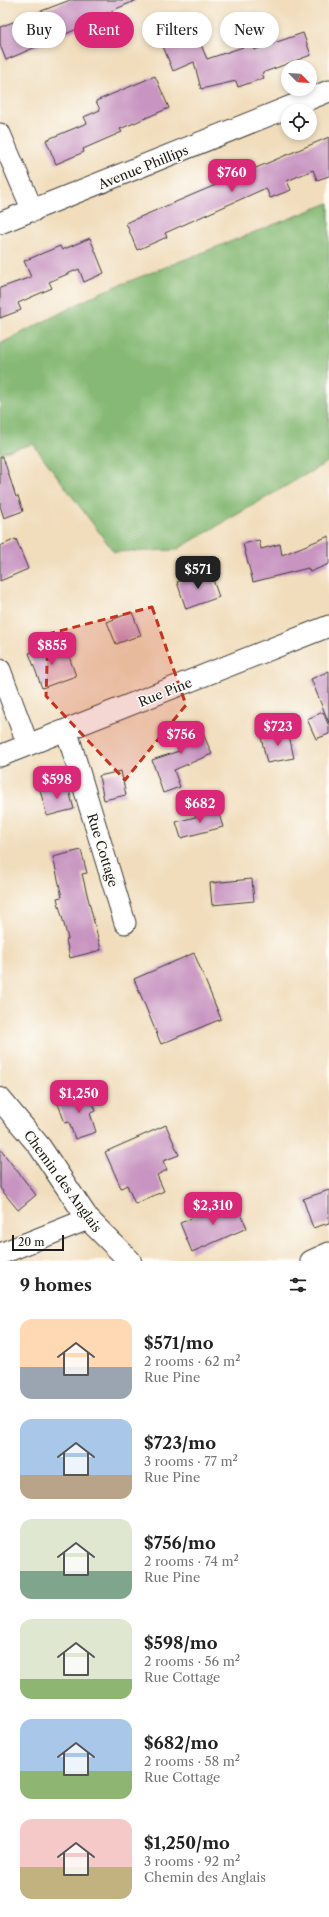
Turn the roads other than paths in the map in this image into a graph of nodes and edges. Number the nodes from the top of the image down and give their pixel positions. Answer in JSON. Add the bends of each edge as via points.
{"nodes":[{"id":1,"x":329,"y":91,"type":"edge"},
{"id":2,"x":0,"y":134,"type":"edge"},
{"id":3,"x":33,"y":211,"type":"junction"},
{"id":4,"x":0,"y":223,"type":"edge"},
{"id":5,"x":329,"y":626,"type":"edge"},
{"id":6,"x":0,"y":670,"type":"edge"},
{"id":7,"x":66,"y":732,"type":"junction"},
{"id":8,"x":28,"y":745,"type":"junction"},
{"id":9,"x":0,"y":756,"type":"edge"},
{"id":10,"x":126,"y":923,"type":"dead end"},
{"id":11,"x":0,"y":1099,"type":"edge"},
{"id":12,"x":88,"y":1219,"type":"junction"},
{"id":13,"x":329,"y":1253,"type":"edge"},
{"id":14,"x":0,"y":1254,"type":"edge"},
{"id":15,"x":130,"y":1261,"type":"edge"},
{"id":16,"x":311,"y":1261,"type":"edge"}],
"edges":[{"from":1,"to":3,"type":"street","name":"Avenue Phillips"},
{"from":2,"to":3,"type":"street"},
{"from":3,"to":4,"type":"street","name":"Avenue Phillips"},
{"from":5,"to":7,"type":"street","name":"Rue Pine"},
{"from":6,"to":8,"type":"street"},
{"from":7,"to":8,"type":"street","name":"Rue Pine"},
{"from":7,"to":10,"type":"street","name":"Rue Cottage"},
{"from":8,"to":9,"type":"street","name":"Rue Pine"},
{"from":11,"to":12,"type":"street","name":"Chemin des Anglais","via":[[40,1147]]},
{"from":12,"to":14,"type":"street"},
{"from":12,"to":15,"type":"street","name":"Chemin des Anglais"},
{"from":13,"to":16,"type":"street"}]}
